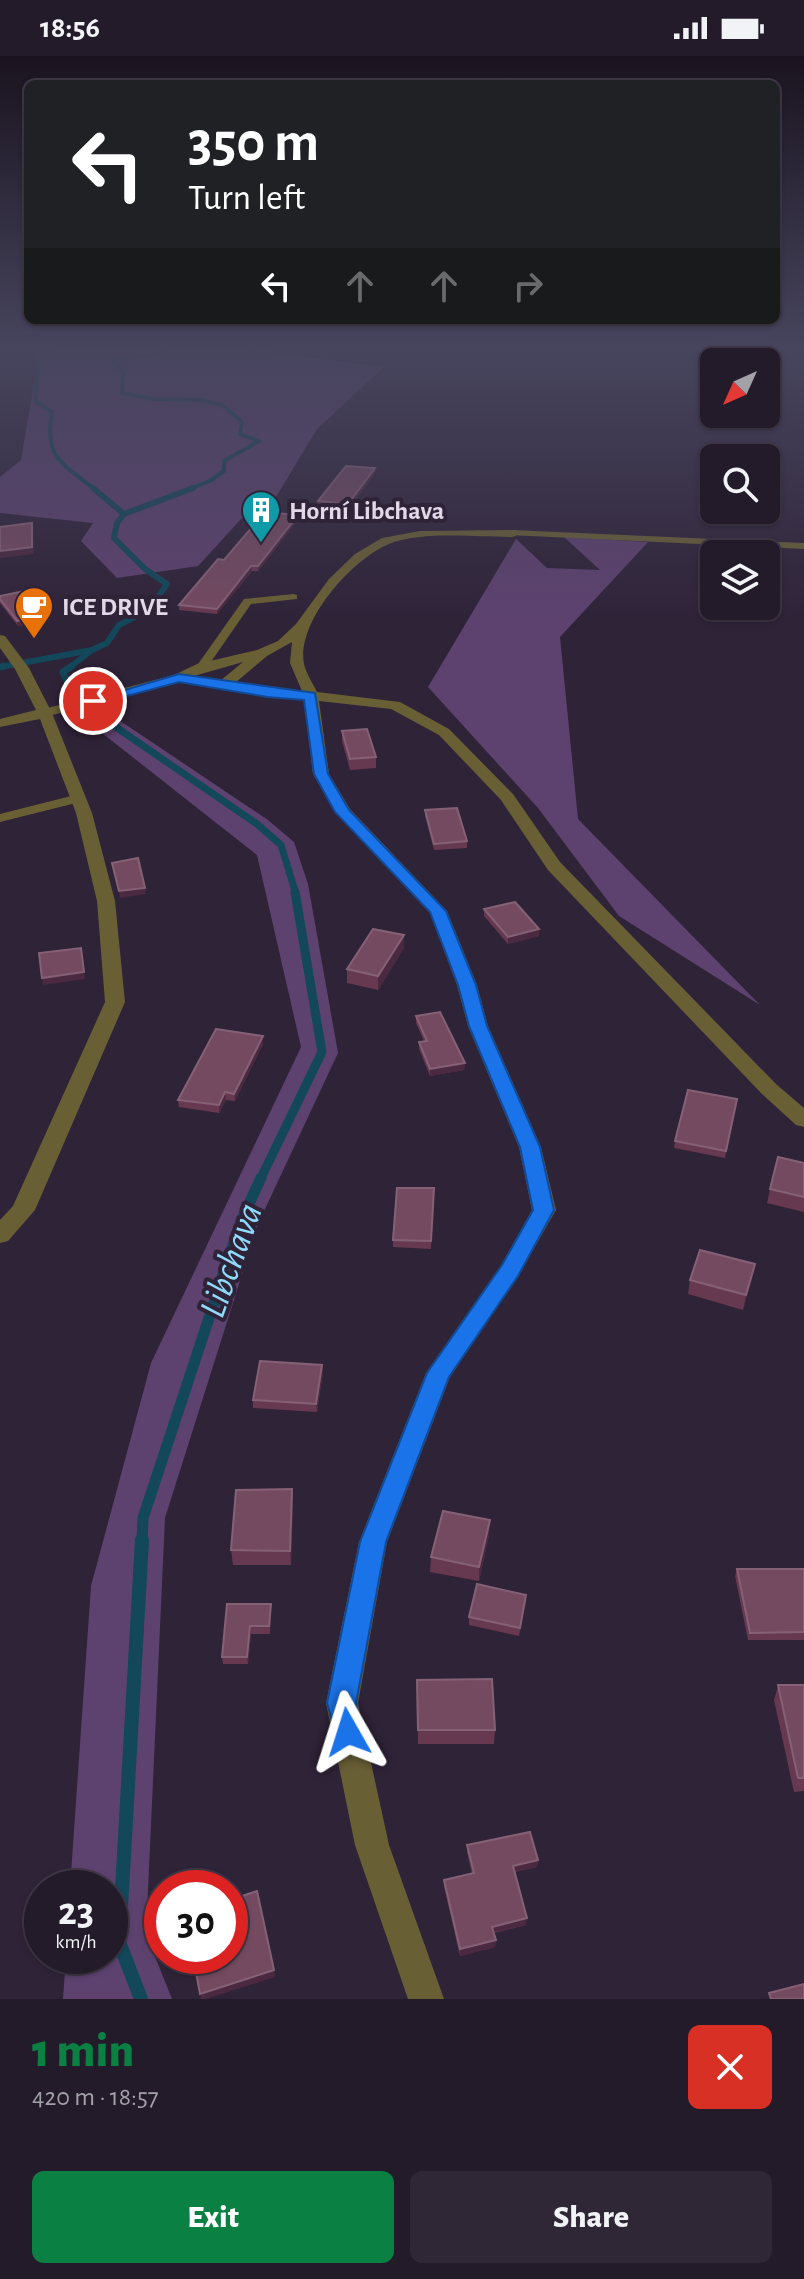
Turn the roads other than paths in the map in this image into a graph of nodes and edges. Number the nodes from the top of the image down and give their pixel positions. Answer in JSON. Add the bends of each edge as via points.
{"nodes":[{"id":1,"x":512,"y":533,"type":"joint"},
{"id":2,"x":804,"y":546,"type":"edge"},
{"id":3,"x":293,"y":597,"type":"dead end"},
{"id":4,"x":301,"y":627,"type":"junction"},
{"id":5,"x":0,"y":639,"type":"edge"},
{"id":6,"x":262,"y":653,"type":"junction"},
{"id":7,"x":202,"y":667,"type":"junction"},
{"id":8,"x":179,"y":678,"type":"junction"},
{"id":9,"x":225,"y":684,"type":"junction"},
{"id":10,"x":311,"y":696,"type":"junction"},
{"id":11,"x":45,"y":713,"type":"junction"},
{"id":12,"x":0,"y":723,"type":"edge"},
{"id":13,"x":79,"y":798,"type":"junction"},
{"id":14,"x":0,"y":818,"type":"edge"},
{"id":15,"x":804,"y":1120,"type":"edge"},
{"id":16,"x":0,"y":1235,"type":"edge"},
{"id":17,"x":426,"y":1999,"type":"edge"}],
"edges":[{"from":1,"to":2,"type":"lane"},
{"from":1,"to":4,"type":"street","via":[[386,541],[333,582]]},
{"from":3,"to":7,"type":"lane","via":[[248,601]]},
{"from":4,"to":6,"type":"street","via":[[283,644]]},
{"from":4,"to":10,"type":"street","via":[[297,663]]},
{"from":5,"to":11,"type":"street"},
{"from":6,"to":7,"type":"street"},
{"from":6,"to":9,"type":"street"},
{"from":7,"to":8,"type":"street"},
{"from":8,"to":9,"type":"street"},
{"from":8,"to":11,"type":"street"},
{"from":9,"to":10,"type":"street"},
{"from":10,"to":15,"type":"street","via":[[395,705],[444,732],[507,797],[554,866]]},
{"from":10,"to":17,"type":"street","via":[[321,774],[343,812],[438,911],[478,1026],[530,1147],[544,1210],[439,1373],[373,1542],[342,1703],[372,1845]]},
{"from":11,"to":12,"type":"street"},
{"from":11,"to":13,"type":"street"},
{"from":13,"to":14,"type":"lane"},
{"from":13,"to":16,"type":"street","via":[[106,901],[115,1002],[23,1210]]}]}
